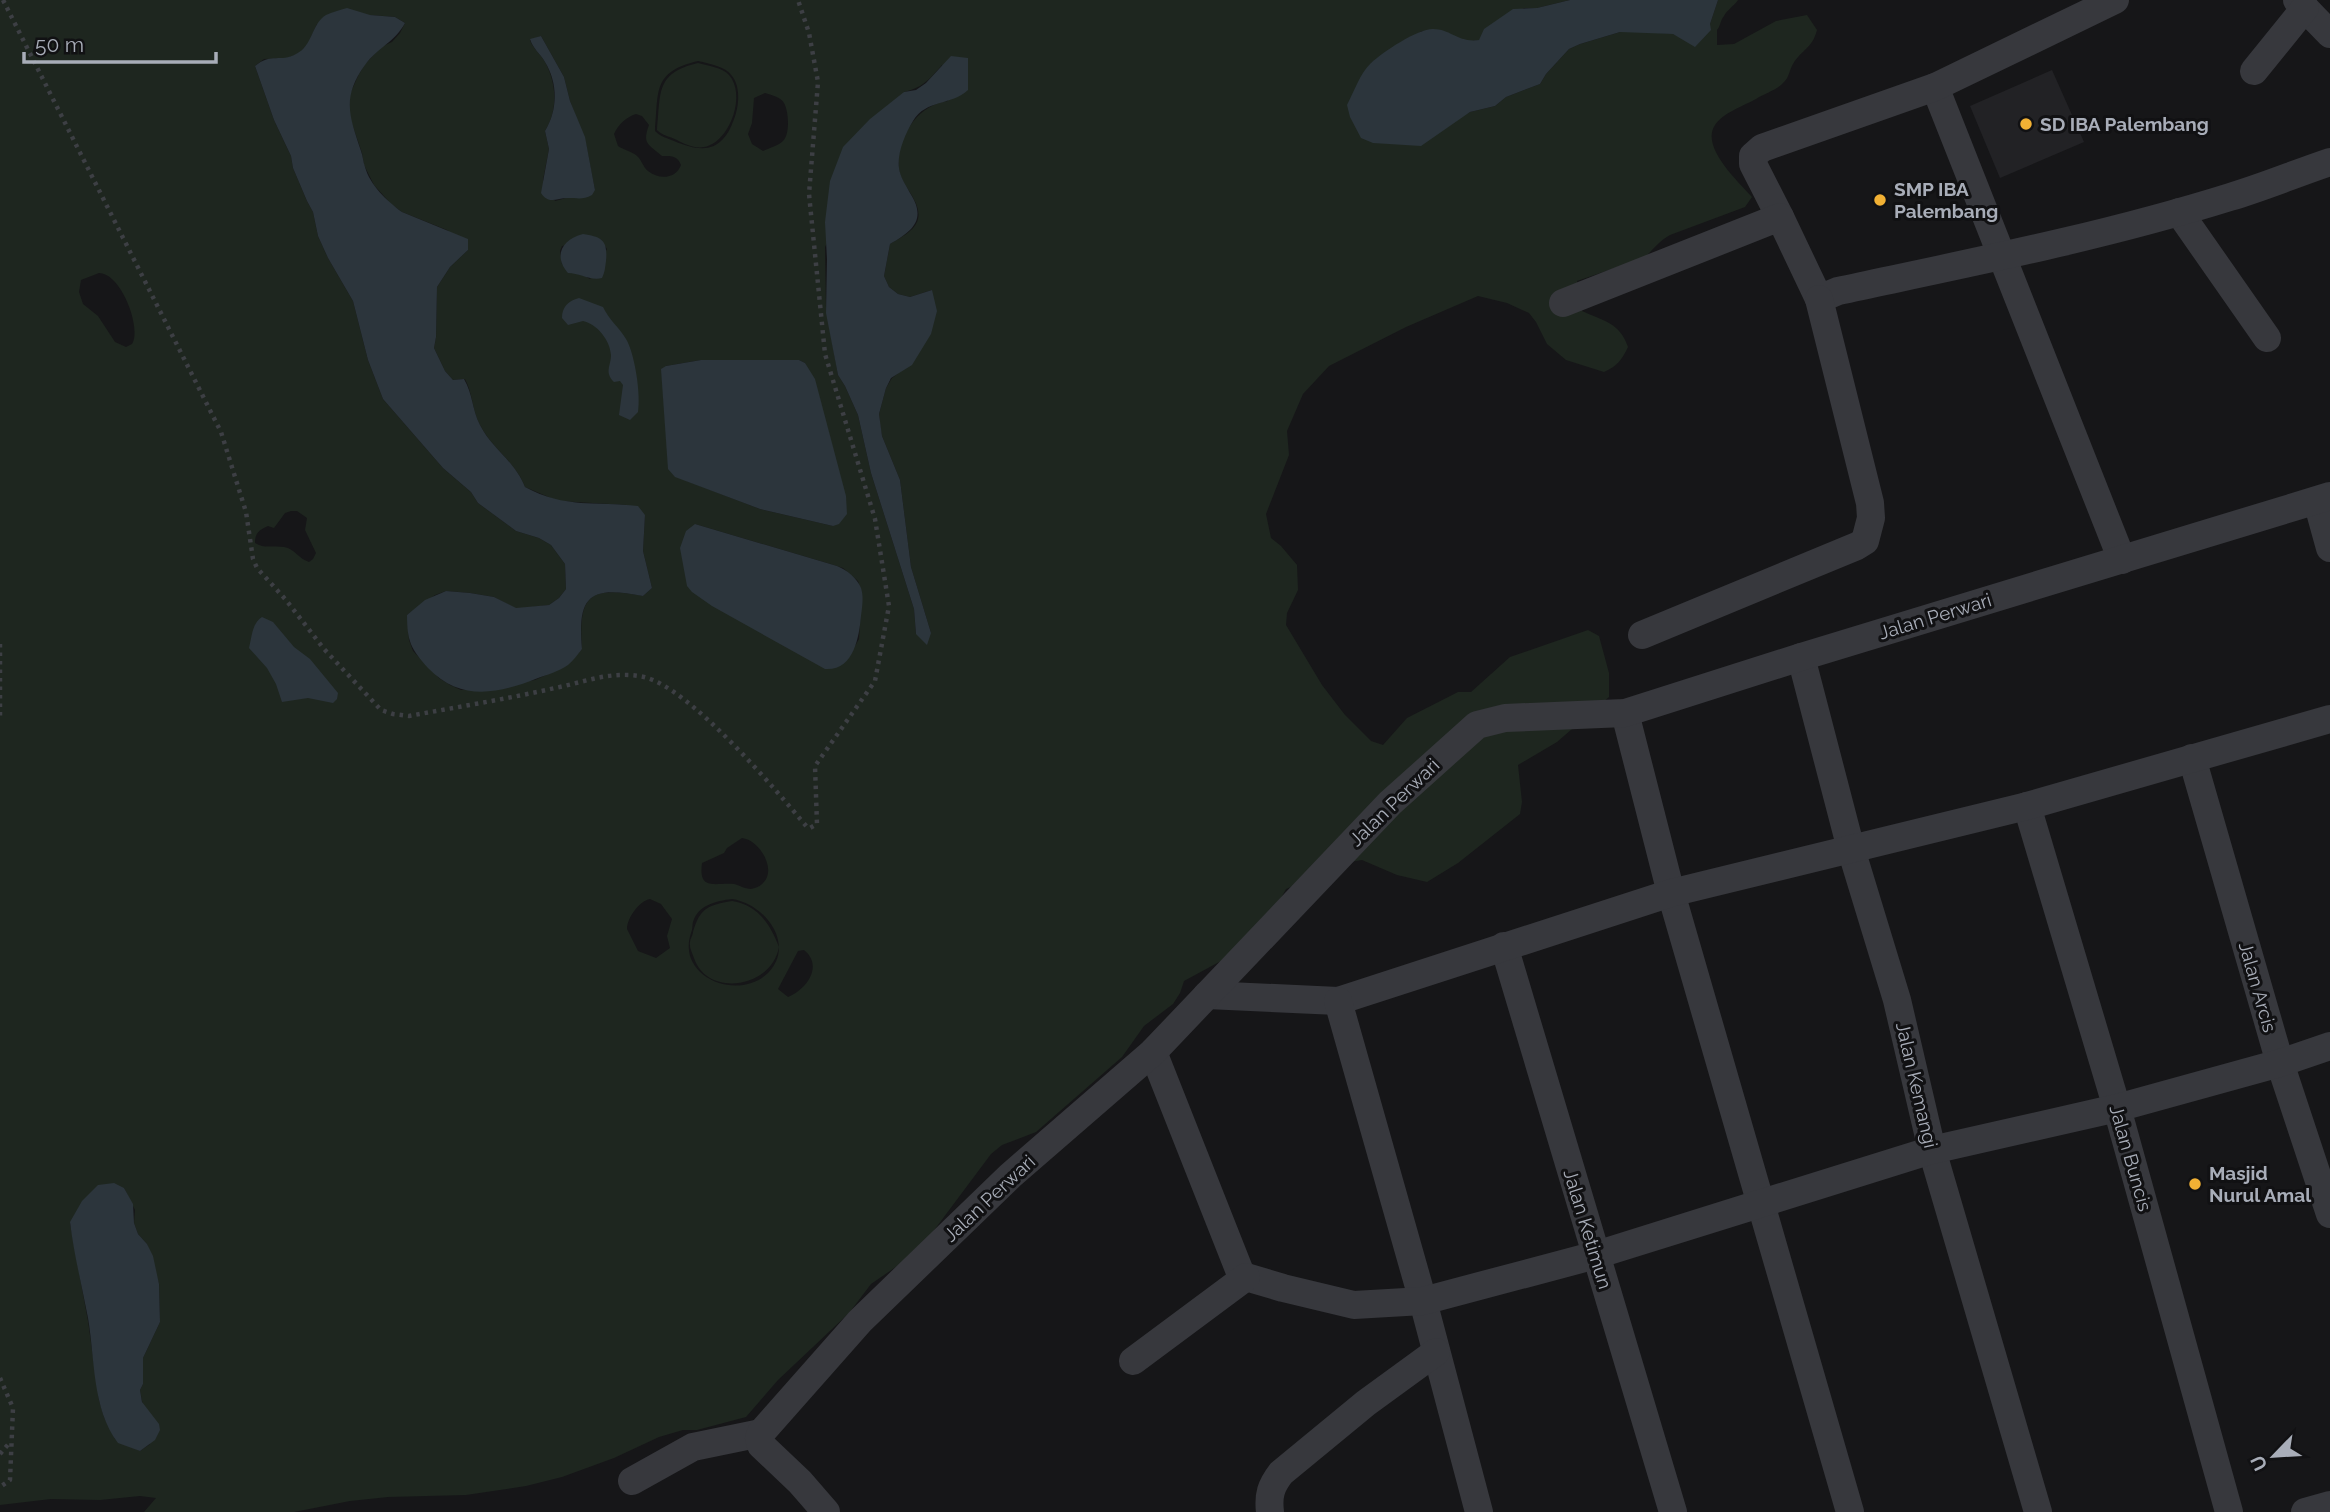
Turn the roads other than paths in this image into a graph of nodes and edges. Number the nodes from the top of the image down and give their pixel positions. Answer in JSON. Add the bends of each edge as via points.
{"nodes":[{"id":1,"x":2115,"y":0,"type":"edge"},
{"id":2,"x":2301,"y":4,"type":"edge"},
{"id":3,"x":2330,"y":34,"type":"edge"},
{"id":4,"x":2254,"y":71,"type":"dead end"},
{"id":5,"x":1935,"y":88,"type":"junction"},
{"id":6,"x":2330,"y":162,"type":"edge"},
{"id":7,"x":2179,"y":212,"type":"junction"},
{"id":8,"x":1780,"y":217,"type":"junction"},
{"id":9,"x":2002,"y":256,"type":"junction"},
{"id":10,"x":1819,"y":299,"type":"junction"},
{"id":11,"x":1563,"y":303,"type":"dead end"},
{"id":12,"x":2267,"y":338,"type":"dead end"},
{"id":13,"x":2323,"y":498,"type":"edge"},
{"id":14,"x":2330,"y":548,"type":"edge"},
{"id":15,"x":2122,"y":560,"type":"junction"},
{"id":16,"x":1642,"y":635,"type":"dead end"},
{"id":17,"x":1801,"y":657,"type":"junction"},
{"id":18,"x":1625,"y":713,"type":"junction"},
{"id":19,"x":2330,"y":719,"type":"edge"},
{"id":20,"x":2192,"y":758,"type":"junction"},
{"id":21,"x":2027,"y":806,"type":"junction"},
{"id":22,"x":1852,"y":849,"type":"junction"},
{"id":23,"x":1671,"y":893,"type":"junction"},
{"id":24,"x":1504,"y":946,"type":"junction"},
{"id":25,"x":1207,"y":995,"type":"junction"},
{"id":26,"x":1338,"y":1001,"type":"junction"},
{"id":27,"x":2330,"y":1046,"type":"edge"},
{"id":28,"x":1153,"y":1052,"type":"junction"},
{"id":29,"x":2280,"y":1063,"type":"junction"},
{"id":30,"x":2117,"y":1108,"type":"junction"},
{"id":31,"x":1932,"y":1150,"type":"junction"},
{"id":32,"x":1762,"y":1203,"type":"junction"},
{"id":33,"x":2330,"y":1214,"type":"edge"},
{"id":34,"x":1596,"y":1255,"type":"junction"},
{"id":35,"x":1246,"y":1277,"type":"junction"},
{"id":36,"x":1423,"y":1301,"type":"junction"},
{"id":37,"x":1436,"y":1352,"type":"junction"},
{"id":38,"x":1133,"y":1361,"type":"dead end"},
{"id":39,"x":761,"y":1433,"type":"junction"},
{"id":40,"x":632,"y":1481,"type":"dead end"},
{"id":41,"x":2330,"y":1505,"type":"edge"},
{"id":42,"x":826,"y":1512,"type":"edge"},
{"id":43,"x":1270,"y":1512,"type":"edge"},
{"id":44,"x":1479,"y":1512,"type":"edge"},
{"id":45,"x":1673,"y":1512,"type":"edge"},
{"id":46,"x":1850,"y":1512,"type":"edge"},
{"id":47,"x":2038,"y":1512,"type":"edge"},
{"id":48,"x":2229,"y":1512,"type":"edge"},
{"id":49,"x":2305,"y":1512,"type":"edge"}],
"edges":[{"from":1,"to":5,"type":"street"},
{"from":2,"to":3,"type":"street"},
{"from":2,"to":4,"type":"street"},
{"from":5,"to":8,"type":"street","via":[[1758,151],[1753,164]]},
{"from":5,"to":9,"type":"street"},
{"from":6,"to":7,"type":"street"},
{"from":7,"to":9,"type":"street"},
{"from":7,"to":12,"type":"street"},
{"from":8,"to":10,"type":"street"},
{"from":8,"to":11,"type":"street"},
{"from":9,"to":10,"type":"street"},
{"from":9,"to":15,"type":"street"},
{"from":10,"to":16,"type":"street","via":[[1870,503],[1865,541]]},
{"from":13,"to":14,"type":"street"},
{"from":13,"to":15,"type":"street","name":"Jalan Perwari"},
{"from":15,"to":17,"type":"street","name":"Jalan Perwari"},
{"from":17,"to":18,"type":"street","name":"Jalan Perwari"},
{"from":17,"to":22,"type":"street","name":"Jalan Kemangi"},
{"from":18,"to":23,"type":"street"},
{"from":18,"to":25,"type":"street","name":"Jalan Perwari","via":[[1505,718],[1477,725],[1390,803]]},
{"from":19,"to":20,"type":"street"},
{"from":20,"to":21,"type":"street"},
{"from":20,"to":29,"type":"street","name":"Jalan Arcis"},
{"from":21,"to":22,"type":"street"},
{"from":21,"to":30,"type":"street","name":"Jalan Buncis"},
{"from":22,"to":23,"type":"street"},
{"from":22,"to":31,"type":"street","name":"Jalan Kemangi","via":[[1897,1000]]},
{"from":23,"to":24,"type":"street"},
{"from":23,"to":32,"type":"street"},
{"from":24,"to":26,"type":"street"},
{"from":24,"to":34,"type":"street","name":"Jalan Ketimun"},
{"from":25,"to":26,"type":"street"},
{"from":25,"to":28,"type":"street","name":"Jalan Perwari"},
{"from":26,"to":36,"type":"street"},
{"from":27,"to":29,"type":"street"},
{"from":28,"to":35,"type":"street","via":[[1236,1266]]},
{"from":28,"to":39,"type":"street","name":"Jalan Perwari","via":[[1010,1176],[860,1321]]},
{"from":29,"to":30,"type":"street"},
{"from":29,"to":33,"type":"street","name":"Jalan Arcis"},
{"from":30,"to":31,"type":"street"},
{"from":30,"to":48,"type":"street","name":"Jalan Buncis"},
{"from":31,"to":32,"type":"street"},
{"from":31,"to":47,"type":"street","name":"Jalan Kemangi"},
{"from":32,"to":34,"type":"street"},
{"from":32,"to":46,"type":"street"},
{"from":34,"to":36,"type":"street"},
{"from":34,"to":45,"type":"street","name":"Jalan Ketimun"},
{"from":35,"to":36,"type":"street","via":[[1354,1306]]},
{"from":35,"to":38,"type":"street"},
{"from":36,"to":37,"type":"street"},
{"from":37,"to":43,"type":"street","via":[[1281,1473],[1272,1485]]},
{"from":37,"to":44,"type":"street"},
{"from":39,"to":40,"type":"street","via":[[693,1447]]},
{"from":39,"to":42,"type":"street","via":[[761,1445]]},
{"from":41,"to":49,"type":"street"}]}
